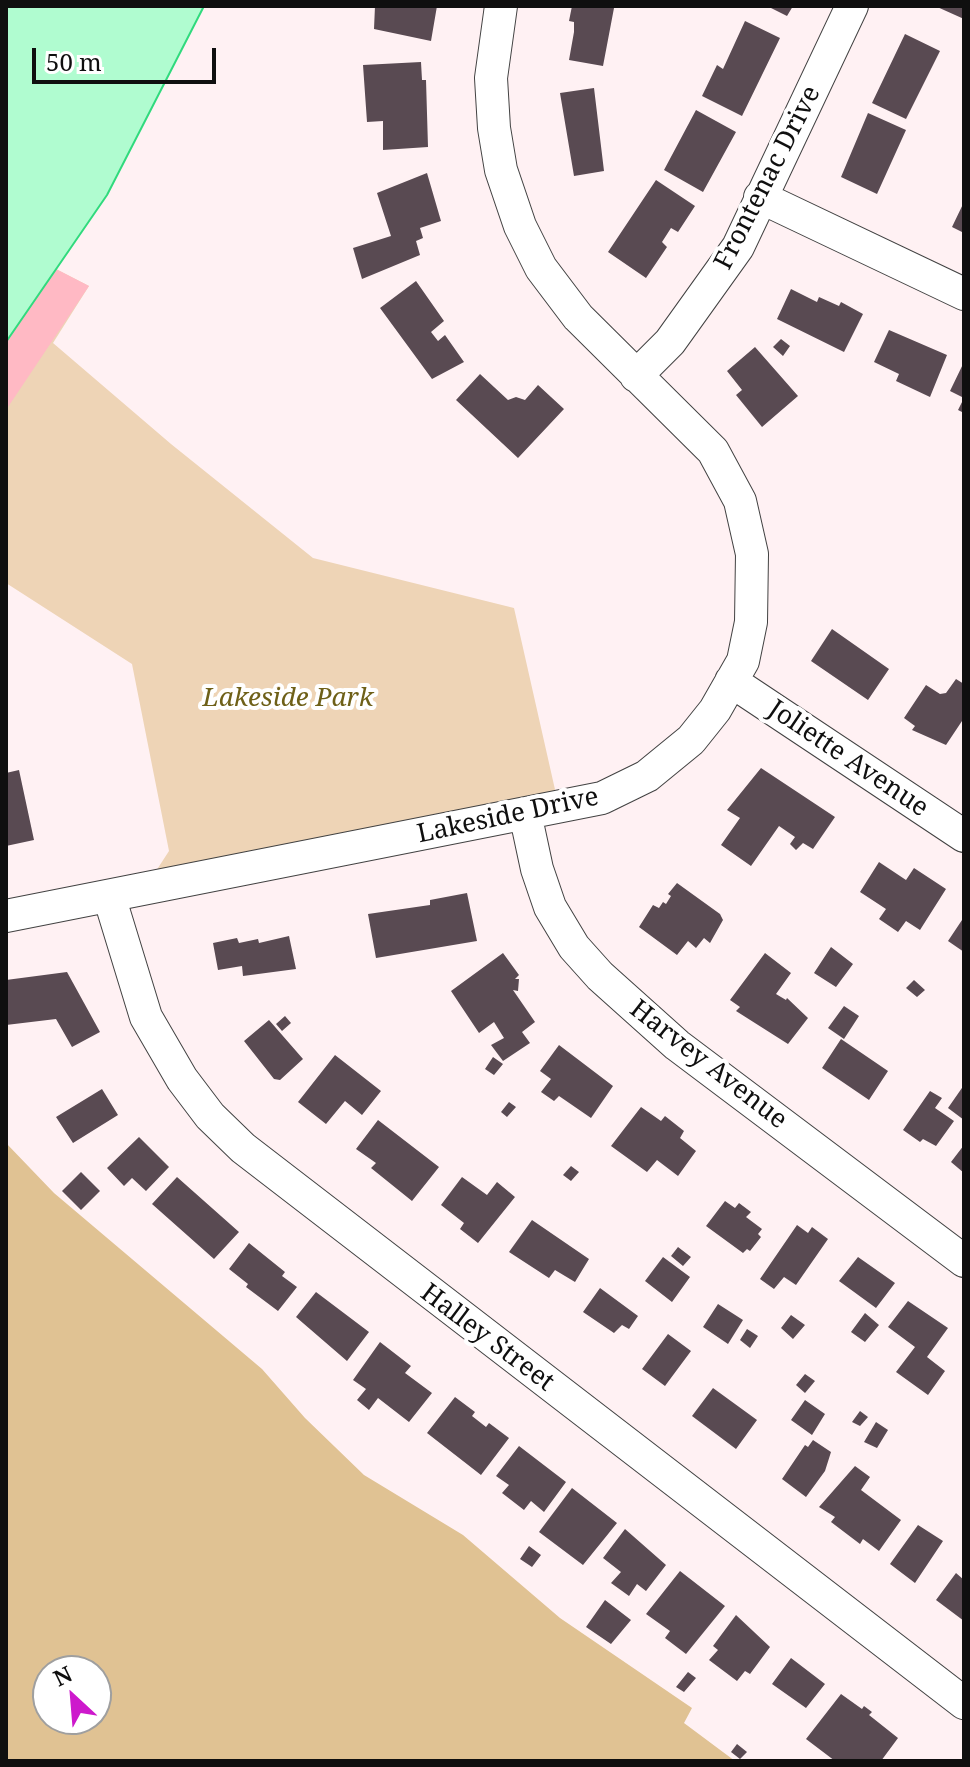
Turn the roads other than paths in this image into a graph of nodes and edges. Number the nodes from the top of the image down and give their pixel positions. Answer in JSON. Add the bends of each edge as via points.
{"nodes":[{"id":1,"x":501,"y":6,"type":"edge"},
{"id":2,"x":852,"y":6,"type":"edge"},
{"id":3,"x":760,"y":197,"type":"junction"},
{"id":4,"x":964,"y":294,"type":"edge"},
{"id":5,"x":636,"y":376,"type":"junction"},
{"id":6,"x":731,"y":681,"type":"junction"},
{"id":7,"x":525,"y":813,"type":"junction"},
{"id":8,"x":964,"y":836,"type":"edge"},
{"id":9,"x":109,"y":896,"type":"junction"},
{"id":10,"x":6,"y":916,"type":"edge"},
{"id":11,"x":964,"y":1261,"type":"edge"},
{"id":12,"x":964,"y":1703,"type":"edge"}],
"edges":[{"from":1,"to":5,"type":"street","name":"Lakeside Drive","via":[[491,78],[494,128],[501,170],[520,226],[541,268],[578,317]]},
{"from":2,"to":3,"type":"street","name":"Frontenac Drive"},
{"from":3,"to":4,"type":"street"},
{"from":3,"to":5,"type":"street","name":"Frontenac Drive","via":[[738,247],[710,289]]},
{"from":5,"to":6,"type":"street","name":"Lakeside Drive","via":[[713,451],[740,501],[752,554],[751,622],[743,661]]},
{"from":6,"to":7,"type":"street","name":"Lakeside Drive","via":[[691,740],[647,776],[602,798]]},
{"from":6,"to":8,"type":"street","name":"Joliette Avenue"},
{"from":7,"to":9,"type":"street","name":"Lakeside Drive"},
{"from":7,"to":11,"type":"street","name":"Harvey Avenue","via":[[550,907],[574,947],[600,976],[677,1045]]},
{"from":9,"to":10,"type":"street","name":"Lakeside Drive"},
{"from":9,"to":12,"type":"street","name":"Halley Street","via":[[157,1038],[210,1116],[243,1148]]}]}
